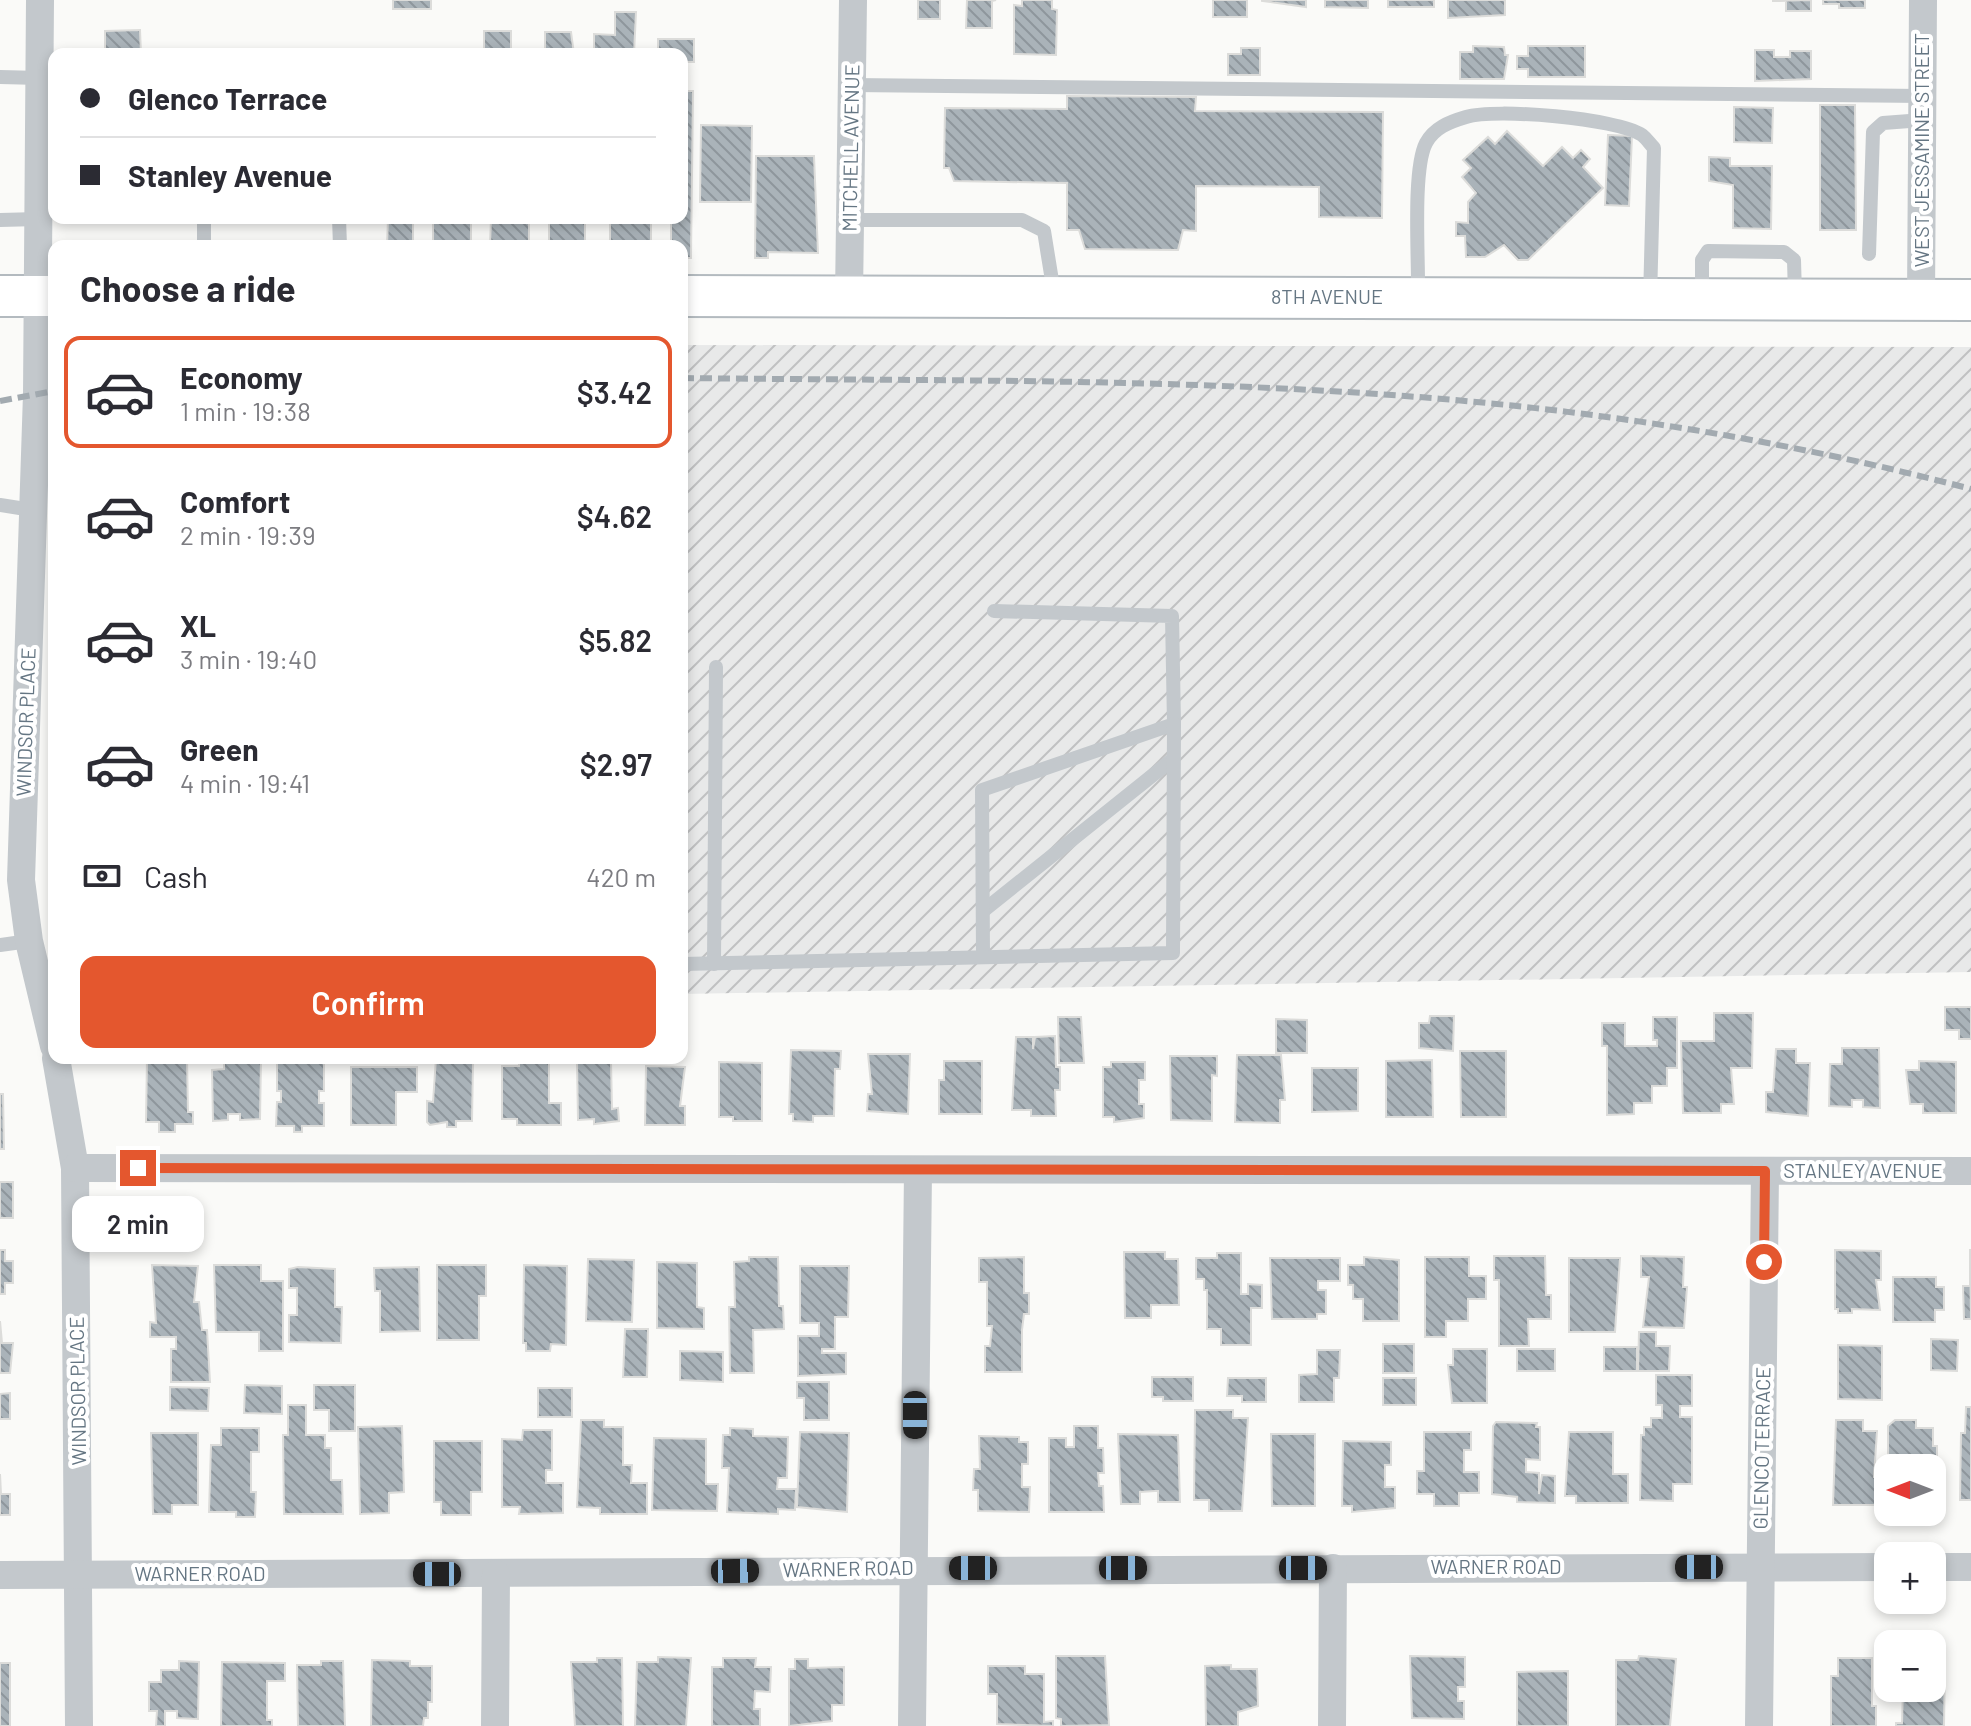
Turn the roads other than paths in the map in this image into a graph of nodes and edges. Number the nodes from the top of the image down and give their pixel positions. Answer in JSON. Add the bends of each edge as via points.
{"nodes":[{"id":1,"x":40,"y":0,"type":"edge"},
{"id":2,"x":853,"y":0,"type":"edge"},
{"id":3,"x":1923,"y":0,"type":"edge"},
{"id":4,"x":0,"y":77,"type":"edge"},
{"id":5,"x":40,"y":78,"type":"junction"},
{"id":6,"x":852,"y":85,"type":"junction"},
{"id":7,"x":1923,"y":108,"type":"junction"},
{"id":8,"x":44,"y":214,"type":"edge"},
{"id":9,"x":0,"y":220,"type":"edge"},
{"id":10,"x":849,"y":220,"type":"junction"},
{"id":11,"x":1869,"y":254,"type":"dead end"},
{"id":12,"x":31,"y":296,"type":"edge"},
{"id":13,"x":688,"y":296,"type":"edge"},
{"id":14,"x":849,"y":296,"type":"junction"},
{"id":15,"x":1054,"y":296,"type":"junction"},
{"id":16,"x":1418,"y":298,"type":"junction"},
{"id":17,"x":1650,"y":299,"type":"junction"},
{"id":18,"x":1921,"y":300,"type":"junction"},
{"id":19,"x":1971,"y":300,"type":"edge"},
{"id":20,"x":0,"y":505,"type":"edge"},
{"id":21,"x":32,"y":510,"type":"junction"},
{"id":22,"x":994,"y":611,"type":"dead end"},
{"id":23,"x":716,"y":667,"type":"dead end"},
{"id":24,"x":1174,"y":724,"type":"junction"},
{"id":25,"x":1173,"y":759,"type":"junction"},
{"id":26,"x":983,"y":911,"type":"junction"},
{"id":27,"x":29,"y":941,"type":"junction"},
{"id":28,"x":0,"y":945,"type":"edge"},
{"id":29,"x":983,"y":955,"type":"junction"},
{"id":30,"x":688,"y":964,"type":"edge"},
{"id":31,"x":714,"y":964,"type":"junction"},
{"id":32,"x":47,"y":987,"type":"edge"},
{"id":33,"x":57,"y":1064,"type":"edge"},
{"id":34,"x":75,"y":1168,"type":"junction"},
{"id":35,"x":918,"y":1170,"type":"junction"},
{"id":36,"x":1765,"y":1171,"type":"junction"},
{"id":37,"x":1971,"y":1171,"type":"edge"},
{"id":38,"x":1760,"y":1567,"type":"junction"},
{"id":39,"x":1874,"y":1567,"type":"edge"},
{"id":40,"x":1946,"y":1567,"type":"edge"},
{"id":41,"x":1971,"y":1567,"type":"edge"},
{"id":42,"x":914,"y":1568,"type":"junction"},
{"id":43,"x":1333,"y":1568,"type":"junction"},
{"id":44,"x":80,"y":1573,"type":"junction"},
{"id":45,"x":496,"y":1574,"type":"junction"},
{"id":46,"x":0,"y":1575,"type":"edge"},
{"id":47,"x":79,"y":1726,"type":"edge"},
{"id":48,"x":495,"y":1726,"type":"edge"},
{"id":49,"x":912,"y":1726,"type":"edge"},
{"id":50,"x":1332,"y":1726,"type":"edge"},
{"id":51,"x":1759,"y":1726,"type":"edge"}],
"edges":[{"from":1,"to":5,"type":"street","name":"WINDSOR PLACE"},
{"from":2,"to":6,"type":"street","name":"MITCHELL AVENUE"},
{"from":3,"to":7,"type":"street","name":"WEST JESSAMINE STREET"},
{"from":4,"to":5,"type":"lane"},
{"from":5,"to":8,"type":"street","name":"WINDSOR PLACE"},
{"from":6,"to":7,"type":"lane"},
{"from":6,"to":10,"type":"street","name":"MITCHELL AVENUE"},
{"from":7,"to":11,"type":"lane","via":[[1873,132]]},
{"from":7,"to":18,"type":"street","name":"WEST JESSAMINE STREET"},
{"from":8,"to":9,"type":"lane"},
{"from":8,"to":12,"type":"street","name":"WINDSOR PLACE"},
{"from":10,"to":14,"type":"street","name":"MITCHELL AVENUE"},
{"from":10,"to":15,"type":"lane","via":[[1034,224],[1044,231]]},
{"from":12,"to":21,"type":"street","name":"WINDSOR PLACE","via":[[37,394]]},
{"from":13,"to":14,"type":"main road","name":"8TH AVENUE"},
{"from":14,"to":15,"type":"main road","name":"8TH AVENUE"},
{"from":15,"to":16,"type":"main road","name":"8TH AVENUE"},
{"from":16,"to":17,"type":"main road","name":"8TH AVENUE"},
{"from":16,"to":17,"type":"lane","via":[[1424,147],[1434,130],[1467,116],[1504,114],[1616,125],[1643,136],[1654,148]]},
{"from":17,"to":18,"type":"main road","name":"8TH AVENUE"},
{"from":18,"to":19,"type":"main road","name":"8TH AVENUE"},
{"from":20,"to":21,"type":"lane"},
{"from":21,"to":27,"type":"street","name":"WINDSOR PLACE","via":[[21,880]]},
{"from":22,"to":24,"type":"lane","via":[[1172,616]]},
{"from":23,"to":31,"type":"lane"},
{"from":24,"to":25,"type":"lane"},
{"from":24,"to":26,"type":"lane","via":[[982,790]]},
{"from":25,"to":26,"type":"lane"},
{"from":25,"to":29,"type":"lane","via":[[1173,953]]},
{"from":26,"to":29,"type":"lane"},
{"from":27,"to":28,"type":"lane"},
{"from":27,"to":32,"type":"street","name":"WINDSOR PLACE"},
{"from":29,"to":31,"type":"lane"},
{"from":30,"to":31,"type":"lane"},
{"from":33,"to":34,"type":"street","name":"WINDSOR PLACE"},
{"from":34,"to":35,"type":"street","name":"STANLEY AVENUE"},
{"from":34,"to":44,"type":"street","name":"WINDSOR PLACE"},
{"from":35,"to":36,"type":"street","name":"STANLEY AVENUE"},
{"from":35,"to":42,"type":"street"},
{"from":36,"to":37,"type":"street","name":"STANLEY AVENUE"},
{"from":36,"to":38,"type":"street","name":"GLENCO TERRACE"},
{"from":38,"to":39,"type":"street","name":"WARNER ROAD"},
{"from":38,"to":43,"type":"street","name":"WARNER ROAD"},
{"from":38,"to":51,"type":"street","name":"GLENCO TERRACE"},
{"from":40,"to":41,"type":"street"},
{"from":42,"to":43,"type":"street","name":"WARNER ROAD"},
{"from":42,"to":45,"type":"street","name":"WARNER ROAD"},
{"from":42,"to":49,"type":"street"},
{"from":43,"to":50,"type":"street"},
{"from":44,"to":45,"type":"street","name":"WARNER ROAD"},
{"from":44,"to":46,"type":"street","name":"WARNER ROAD"},
{"from":44,"to":47,"type":"street","name":"WINDSOR PLACE"},
{"from":45,"to":48,"type":"street"}]}
